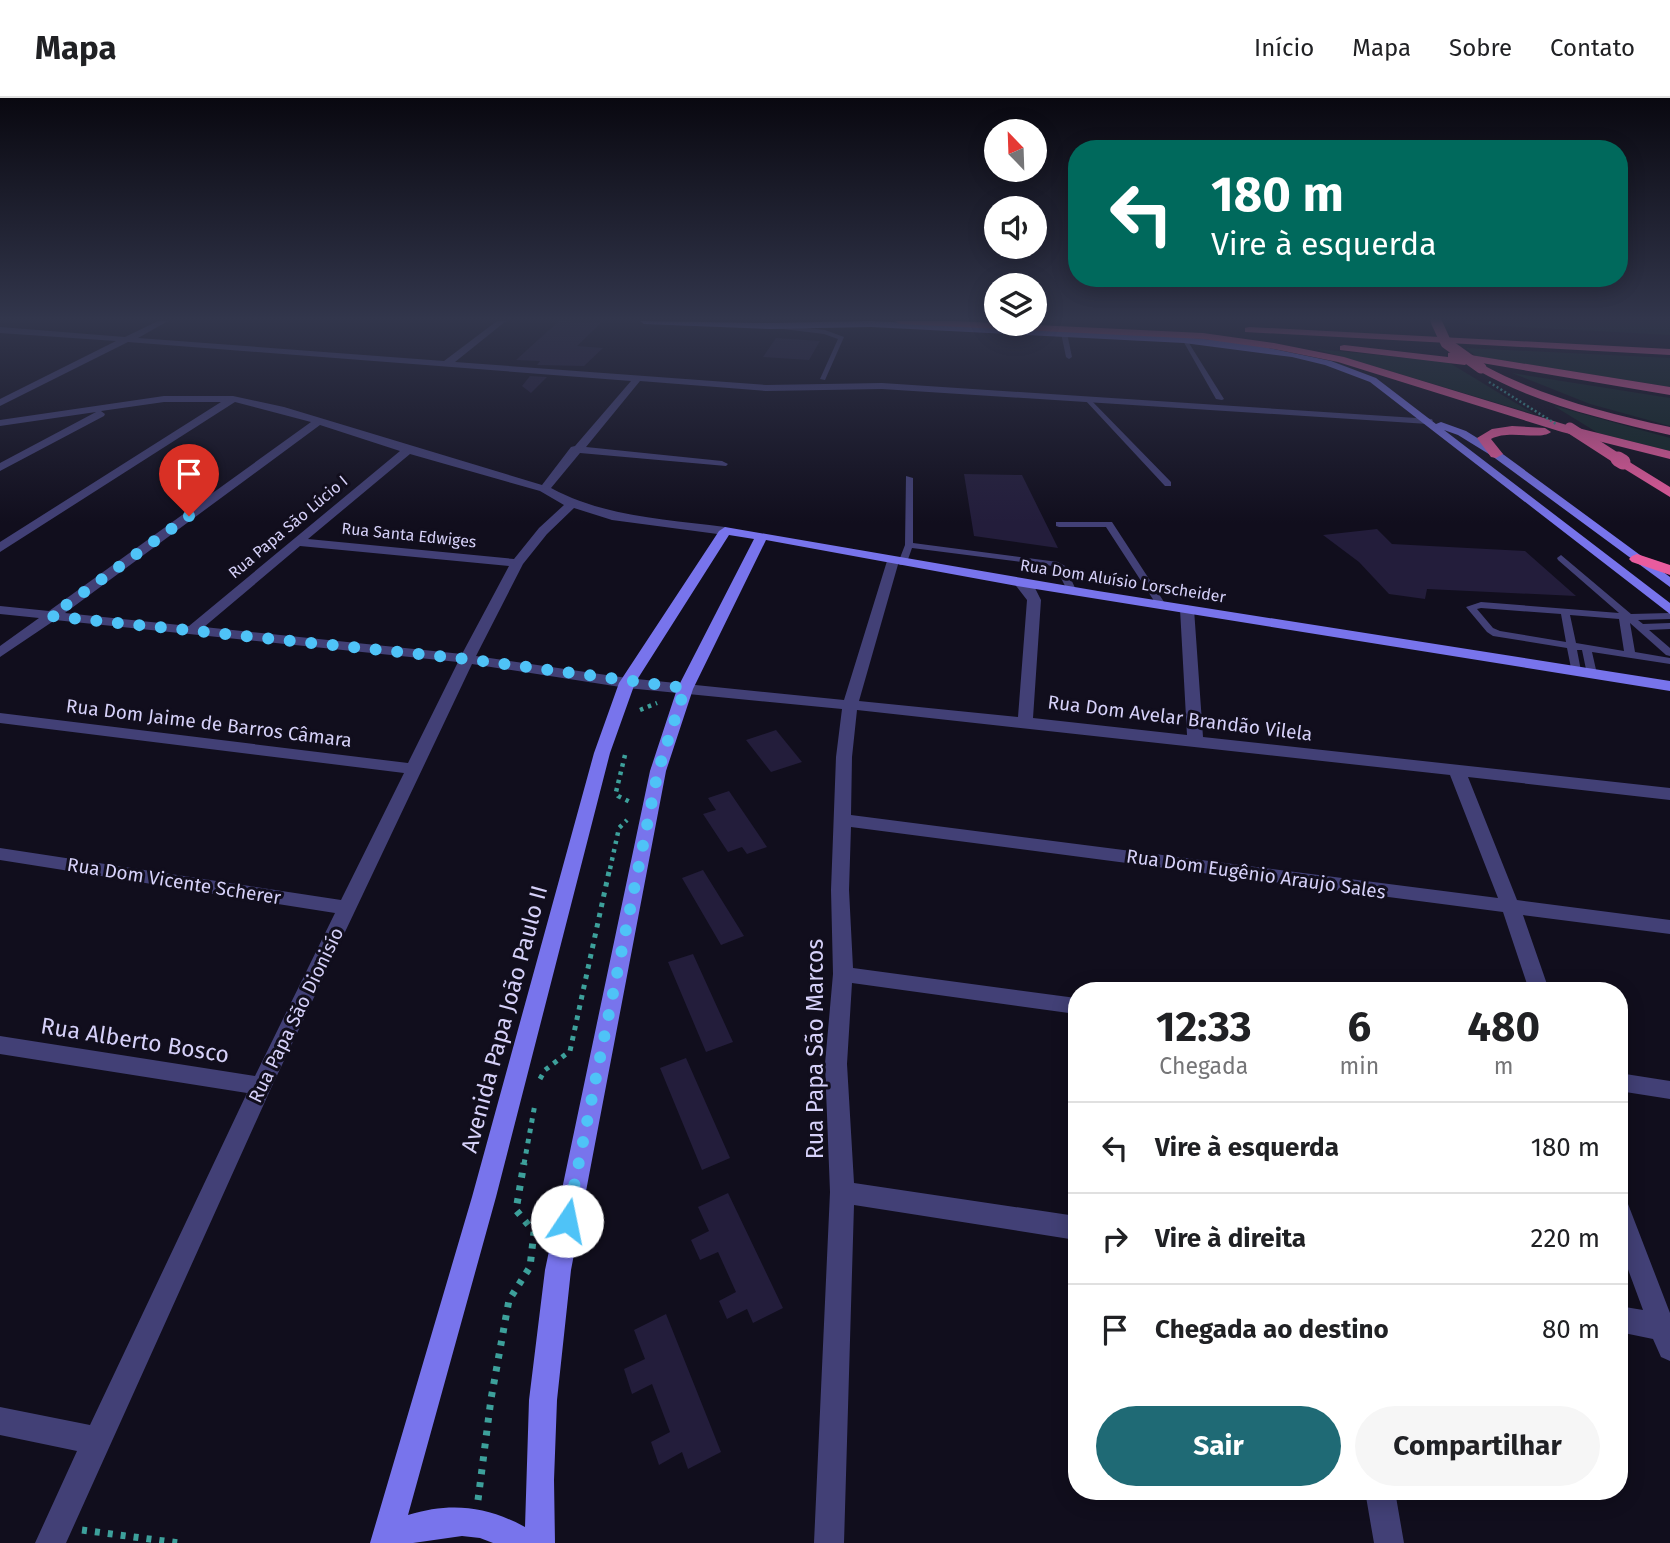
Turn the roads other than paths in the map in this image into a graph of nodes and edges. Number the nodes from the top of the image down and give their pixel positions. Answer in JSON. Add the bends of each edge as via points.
{"nodes":[{"id":1,"x":29,"y":388,"type":"edge"},
{"id":2,"x":629,"y":388,"type":"edge"},
{"id":3,"x":918,"y":388,"type":"edge"},
{"id":4,"x":1214,"y":388,"type":"edge"},
{"id":5,"x":1384,"y":388,"type":"edge"},
{"id":6,"x":1436,"y":388,"type":"edge"},
{"id":7,"x":1509,"y":388,"type":"edge"},
{"id":8,"x":1524,"y":388,"type":"edge"},
{"id":9,"x":1645,"y":388,"type":"edge"},
{"id":10,"x":1648,"y":388,"type":"edge"},
{"id":11,"x":1670,"y":392,"type":"edge"},
{"id":12,"x":233,"y":399,"type":"junction"},
{"id":13,"x":1220,"y":399,"type":"dead end"},
{"id":14,"x":1087,"y":400,"type":"junction"},
{"id":15,"x":0,"y":403,"type":"edge"},
{"id":16,"x":116,"y":406,"type":"junction"},
{"id":17,"x":79,"y":411,"type":"junction"},
{"id":18,"x":1428,"y":421,"type":"junction"},
{"id":19,"x":318,"y":422,"type":"junction"},
{"id":20,"x":0,"y":423,"type":"edge"},
{"id":21,"x":72,"y":428,"type":"junction"},
{"id":22,"x":1670,"y":430,"type":"edge"},
{"id":23,"x":1585,"y":434,"type":"junction"},
{"id":24,"x":575,"y":449,"type":"junction"},
{"id":25,"x":408,"y":450,"type":"junction"},
{"id":26,"x":1496,"y":454,"type":"junction"},
{"id":27,"x":1670,"y":455,"type":"edge"},
{"id":28,"x":722,"y":464,"type":"dead end"},
{"id":29,"x":0,"y":468,"type":"edge"},
{"id":30,"x":909,"y":478,"type":"dead end"},
{"id":31,"x":1168,"y":484,"type":"dead end"},
{"id":32,"x":544,"y":489,"type":"junction"},
{"id":33,"x":1670,"y":493,"type":"edge"},
{"id":34,"x":572,"y":504,"type":"junction"},
{"id":35,"x":1059,"y":524,"type":"dead end"},
{"id":36,"x":725,"y":531,"type":"junction"},
{"id":37,"x":761,"y":536,"type":"junction"},
{"id":38,"x":297,"y":542,"type":"junction"},
{"id":39,"x":909,"y":545,"type":"junction"},
{"id":40,"x":0,"y":548,"type":"edge"},
{"id":41,"x":1561,"y":558,"type":"dead end"},
{"id":42,"x":1637,"y":559,"type":"junction"},
{"id":43,"x":898,"y":562,"type":"junction"},
{"id":44,"x":517,"y":564,"type":"junction"},
{"id":45,"x":1670,"y":570,"type":"edge"},
{"id":46,"x":1020,"y":582,"type":"junction"},
{"id":47,"x":1670,"y":583,"type":"edge"},
{"id":48,"x":1054,"y":587,"type":"junction"},
{"id":49,"x":1071,"y":590,"type":"junction"},
{"id":50,"x":1034,"y":600,"type":"junction"},
{"id":51,"x":1161,"y":605,"type":"junction"},
{"id":52,"x":1187,"y":609,"type":"junction"},
{"id":53,"x":0,"y":610,"type":"edge"},
{"id":54,"x":1670,"y":610,"type":"edge"},
{"id":55,"x":1565,"y":612,"type":"junction"},
{"id":56,"x":51,"y":616,"type":"junction"},
{"id":57,"x":1670,"y":616,"type":"edge"},
{"id":58,"x":1627,"y":617,"type":"junction"},
{"id":59,"x":1670,"y":625,"type":"edge"},
{"id":60,"x":1640,"y":626,"type":"junction"},
{"id":61,"x":192,"y":630,"type":"junction"},
{"id":62,"x":1571,"y":645,"type":"junction"},
{"id":63,"x":1586,"y":647,"type":"junction"},
{"id":64,"x":0,"y":653,"type":"edge"},
{"id":65,"x":1670,"y":653,"type":"edge"},
{"id":66,"x":1630,"y":655,"type":"junction"},
{"id":67,"x":467,"y":659,"type":"junction"},
{"id":68,"x":1670,"y":661,"type":"edge"},
{"id":69,"x":1576,"y":671,"type":"junction"},
{"id":70,"x":1592,"y":674,"type":"junction"},
{"id":71,"x":627,"y":683,"type":"junction"},
{"id":72,"x":1670,"y":686,"type":"edge"},
{"id":73,"x":685,"y":688,"type":"junction"},
{"id":74,"x":850,"y":704,"type":"junction"},
{"id":75,"x":0,"y":718,"type":"edge"},
{"id":76,"x":1025,"y":722,"type":"junction"},
{"id":77,"x":1195,"y":741,"type":"junction"},
{"id":78,"x":413,"y":769,"type":"junction"},
{"id":79,"x":1457,"y":771,"type":"junction"},
{"id":80,"x":1670,"y":794,"type":"edge"},
{"id":81,"x":842,"y":820,"type":"junction"},
{"id":82,"x":0,"y":854,"type":"edge"},
{"id":83,"x":347,"y":908,"type":"junction"},
{"id":84,"x":1511,"y":908,"type":"junction"},
{"id":85,"x":1670,"y":927,"type":"edge"},
{"id":86,"x":843,"y":974,"type":"junction"},
{"id":87,"x":1536,"y":982,"type":"edge"},
{"id":88,"x":1068,"y":1005,"type":"edge"},
{"id":89,"x":0,"y":1045,"type":"edge"},
{"id":90,"x":1628,"y":1083,"type":"edge"},
{"id":91,"x":261,"y":1086,"type":"junction"},
{"id":92,"x":1670,"y":1090,"type":"edge"},
{"id":93,"x":842,"y":1192,"type":"junction"},
{"id":94,"x":1068,"y":1227,"type":"edge"},
{"id":95,"x":1628,"y":1235,"type":"edge"},
{"id":96,"x":1628,"y":1322,"type":"edge"},
{"id":97,"x":1667,"y":1335,"type":"edge"},
{"id":98,"x":0,"y":1421,"type":"edge"},
{"id":99,"x":96,"y":1441,"type":"junction"},
{"id":100,"x":1382,"y":1500,"type":"edge"},
{"id":101,"x":53,"y":1535,"type":"edge"},
{"id":102,"x":387,"y":1540,"type":"edge"},
{"id":103,"x":524,"y":1543,"type":"edge"},
{"id":104,"x":540,"y":1543,"type":"edge"},
{"id":105,"x":829,"y":1543,"type":"edge"},
{"id":106,"x":1389,"y":1543,"type":"edge"}],
"edges":[{"from":1,"to":15,"type":"street"},
{"from":2,"to":24,"type":"street"},
{"from":3,"to":14,"type":"street"},
{"from":4,"to":13,"type":"lane"},
{"from":5,"to":18,"type":"street"},
{"from":6,"to":23,"type":"highway"},
{"from":7,"to":33,"type":"highway","bridge":true},
{"from":8,"to":22,"type":"highway"},
{"from":9,"to":11,"type":"highway"},
{"from":10,"to":11,"type":"highway"},
{"from":12,"to":16,"type":"street","name":"Rua Dom Aluísio Lorscheider","via":[[164,399]]},
{"from":12,"to":19,"type":"street","name":"Rua Dom Aluísio Lorscheider"},
{"from":12,"to":40,"type":"street"},
{"from":14,"to":18,"type":"street"},
{"from":14,"to":31,"type":"lane"},
{"from":16,"to":17,"type":"street","name":"Rua Dom Aluísio Lorscheider"},
{"from":16,"to":21,"type":"street"},
{"from":17,"to":20,"type":"street","name":"Rua Dom Aluísio Lorscheider"},
{"from":17,"to":21,"type":"street"},
{"from":18,"to":26,"type":"street","via":[[1462,433]]},
{"from":18,"to":54,"type":"street"},
{"from":19,"to":25,"type":"street","name":"Rua Dom Aluísio Lorscheider"},
{"from":19,"to":56,"type":"street"},
{"from":21,"to":29,"type":"street"},
{"from":23,"to":26,"type":"highway","via":[[1490,433],[1483,438]]},
{"from":23,"to":27,"type":"highway"},
{"from":24,"to":28,"type":"street"},
{"from":24,"to":32,"type":"street"},
{"from":25,"to":32,"type":"street","name":"Rua Dom Aluísio Lorscheider"},
{"from":25,"to":38,"type":"street","name":"Rua Papa São Lúcio I"},
{"from":26,"to":42,"type":"street"},
{"from":30,"to":39,"type":"lane"},
{"from":32,"to":34,"type":"street","name":"Rua Dom Aluísio Lorscheider"},
{"from":34,"to":36,"type":"street","name":"Rua Dom Aluísio Lorscheider","via":[[612,516]]},
{"from":34,"to":44,"type":"street","name":"Rua Papa São Dionisío"},
{"from":35,"to":51,"type":"lane","via":[[1110,524]]},
{"from":36,"to":37,"type":"street","name":"Rua Dom Aluísio Lorscheider"},
{"from":36,"to":71,"type":"street","name":"Avenida Papa João Paulo II"},
{"from":37,"to":43,"type":"street","name":"Rua Dom Aluísio Lorscheider"},
{"from":37,"to":73,"type":"street"},
{"from":38,"to":44,"type":"street","name":"Rua Santa Edwiges"},
{"from":38,"to":61,"type":"street","name":"Rua Papa São Lúcio I"},
{"from":39,"to":43,"type":"lane"},
{"from":39,"to":49,"type":"lane","via":[[1055,564]]},
{"from":41,"to":58,"type":"lane"},
{"from":42,"to":45,"type":"highway"},
{"from":42,"to":47,"type":"street"},
{"from":43,"to":46,"type":"street","name":"Rua Dom Aluísio Lorscheider"},
{"from":43,"to":74,"type":"street","name":"Rua Papa São Marcos"},
{"from":44,"to":67,"type":"street","name":"Rua Papa São Dionisío"},
{"from":46,"to":48,"type":"street","name":"Rua Dom Aluísio Lorscheider"},
{"from":46,"to":50,"type":"street"},
{"from":48,"to":49,"type":"street","name":"Rua Dom Aluísio Lorscheider"},
{"from":48,"to":50,"type":"street","via":[[1037,593]]},
{"from":49,"to":51,"type":"street","name":"Rua Dom Aluísio Lorscheider"},
{"from":50,"to":76,"type":"street"},
{"from":51,"to":52,"type":"street","name":"Rua Dom Aluísio Lorscheider"},
{"from":52,"to":69,"type":"street","name":"Rua Dom Aluísio Lorscheider"},
{"from":52,"to":77,"type":"street"},
{"from":53,"to":56,"type":"street","name":"Rua Dom Avelar Brandão Vilela"},
{"from":55,"to":58,"type":"lane"},
{"from":55,"to":62,"type":"lane"},
{"from":55,"to":62,"type":"lane","via":[[1471,607],[1497,634]]},
{"from":56,"to":61,"type":"street","name":"Rua Dom Avelar Brandão Vilela"},
{"from":56,"to":64,"type":"street"},
{"from":57,"to":58,"type":"lane"},
{"from":58,"to":60,"type":"lane"},
{"from":58,"to":66,"type":"lane"},
{"from":59,"to":60,"type":"lane"},
{"from":60,"to":65,"type":"lane"},
{"from":61,"to":67,"type":"street","name":"Rua Dom Avelar Brandão Vilela"},
{"from":62,"to":63,"type":"lane"},
{"from":62,"to":69,"type":"lane"},
{"from":63,"to":66,"type":"lane"},
{"from":63,"to":70,"type":"lane"},
{"from":66,"to":68,"type":"lane"},
{"from":67,"to":71,"type":"street","name":"Rua Dom Avelar Brandão Vilela"},
{"from":67,"to":78,"type":"street","name":"Rua Papa São Dionisío"},
{"from":69,"to":70,"type":"street","name":"Rua Dom Aluísio Lorscheider"},
{"from":70,"to":72,"type":"street","name":"Rua Dom Aluísio Lorscheider"},
{"from":71,"to":73,"type":"street","name":"Rua Dom Avelar Brandão Vilela"},
{"from":71,"to":102,"type":"street","name":"Avenida Papa João Paulo II","via":[[602,753]]},
{"from":73,"to":74,"type":"street","name":"Rua Dom Avelar Brandão Vilela"},
{"from":73,"to":104,"type":"street","via":[[658,771],[558,1270],[543,1400]]},
{"from":74,"to":76,"type":"street","name":"Rua Dom Avelar Brandão Vilela"},
{"from":74,"to":81,"type":"street","name":"Rua Papa São Marcos"},
{"from":75,"to":78,"type":"street","name":"Rua Dom Jaime de Barros Câmara"},
{"from":76,"to":77,"type":"street","name":"Rua Dom Avelar Brandão Vilela"},
{"from":77,"to":79,"type":"street","name":"Rua Dom Avelar Brandão Vilela"},
{"from":78,"to":83,"type":"street","name":"Rua Papa São Dionisío"},
{"from":79,"to":80,"type":"street","name":"Rua Dom Avelar Brandão Vilela"},
{"from":79,"to":84,"type":"street"},
{"from":81,"to":84,"type":"street","name":"Rua Dom Eugênio Araujo Sales"},
{"from":81,"to":86,"type":"street","name":"Rua Papa São Marcos"},
{"from":82,"to":83,"type":"street","name":"Rua Dom Vicente Scherer"},
{"from":83,"to":91,"type":"street","name":"Rua Papa São Dionisío"},
{"from":84,"to":85,"type":"street","name":"Rua Dom Eugênio Araujo Sales"},
{"from":84,"to":87,"type":"street"},
{"from":86,"to":88,"type":"street"},
{"from":86,"to":93,"type":"street","name":"Rua Papa São Marcos","via":[[836,1064]]},
{"from":89,"to":91,"type":"street","name":"Rua Alberto Bosco"},
{"from":90,"to":92,"type":"street"},
{"from":91,"to":99,"type":"street","name":"Rua Papa São Dionisío"},
{"from":93,"to":94,"type":"street"},
{"from":93,"to":105,"type":"street","name":"Rua Papa São Marcos"},
{"from":95,"to":97,"type":"street"},
{"from":96,"to":97,"type":"street"},
{"from":98,"to":99,"type":"street"},
{"from":99,"to":101,"type":"street","name":"Rua Papa São Dionisío"},
{"from":100,"to":106,"type":"street"},
{"from":102,"to":103,"type":"street","via":[[430,1523],[474,1522]]}]}
